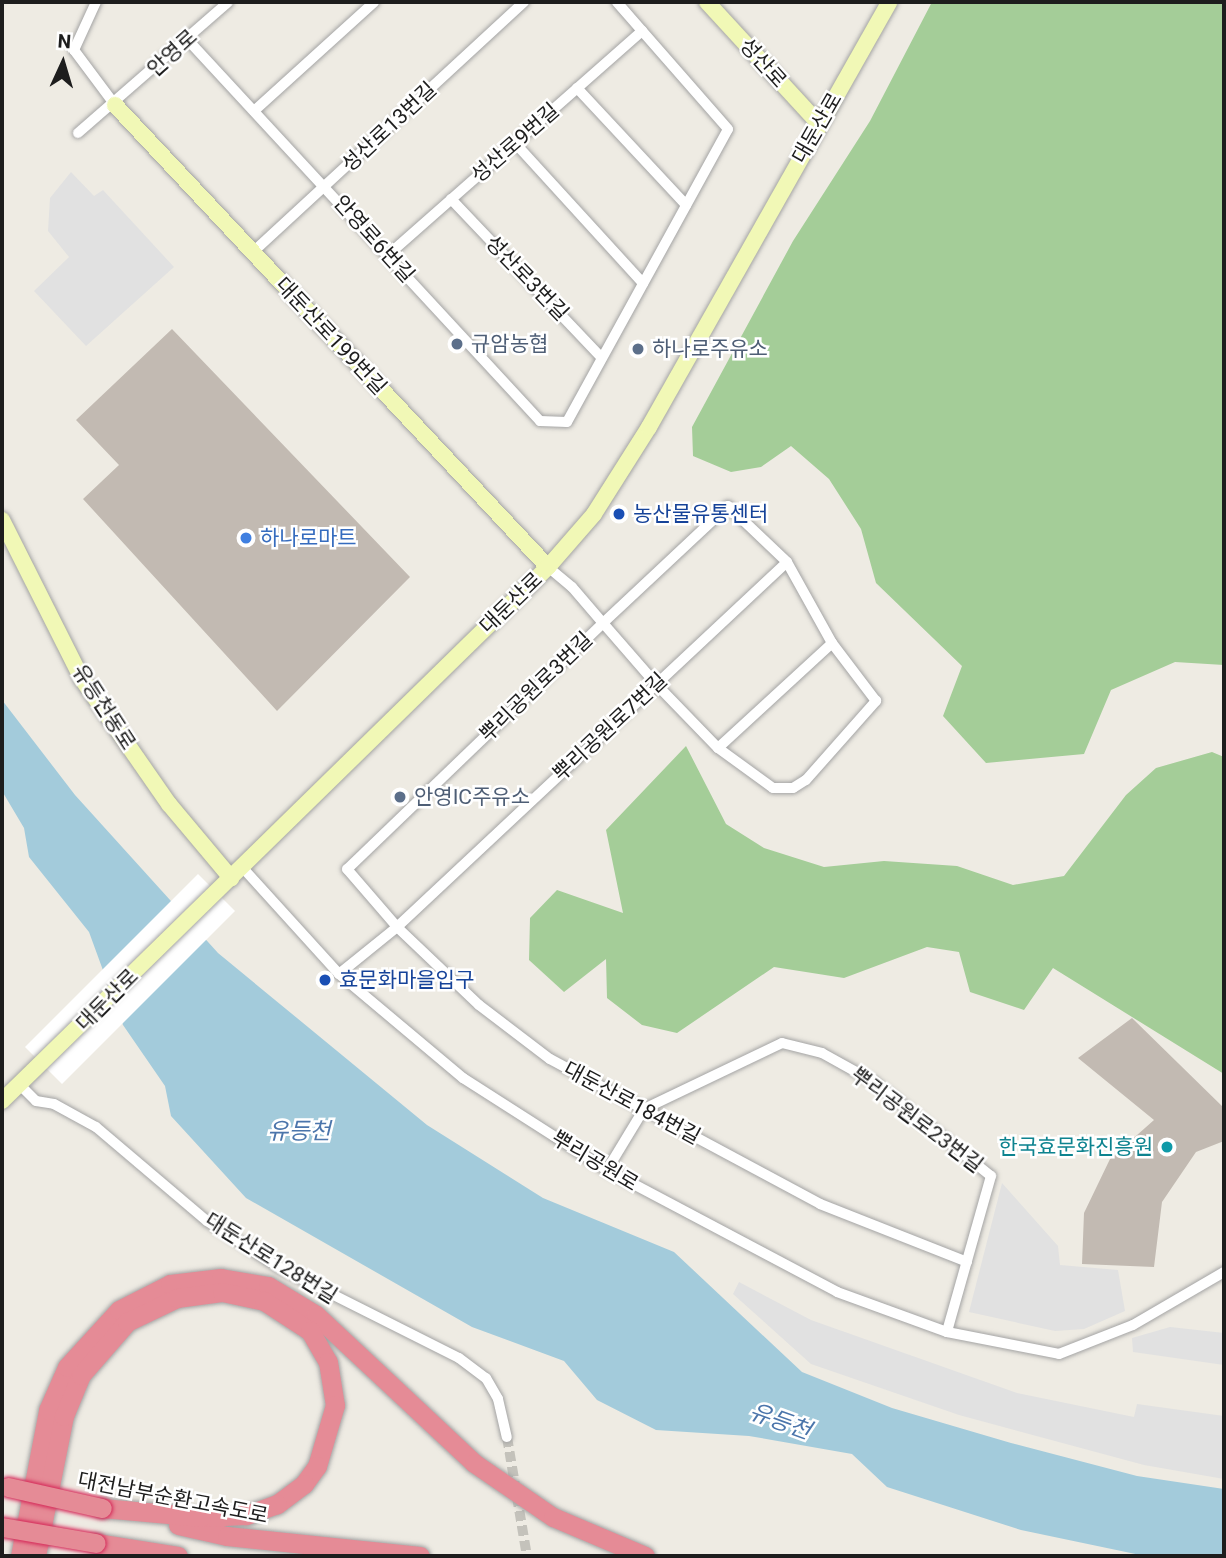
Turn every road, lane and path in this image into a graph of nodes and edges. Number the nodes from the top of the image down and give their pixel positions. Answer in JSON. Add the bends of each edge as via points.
{"nodes":[{"id":1,"x":96,"y":2,"type":"edge"},
{"id":2,"x":228,"y":2,"type":"edge"},
{"id":3,"x":374,"y":2,"type":"edge"},
{"id":4,"x":524,"y":2,"type":"edge"},
{"id":5,"x":617,"y":2,"type":"edge"},
{"id":6,"x":707,"y":2,"type":"edge"},
{"id":7,"x":889,"y":2,"type":"edge"},
{"id":8,"x":642,"y":31,"type":"junction"},
{"id":9,"x":187,"y":39,"type":"junction"},
{"id":10,"x":577,"y":88,"type":"junction"},
{"id":11,"x":115,"y":105,"type":"junction"},
{"id":12,"x":254,"y":111,"type":"junction"},
{"id":13,"x":819,"y":124,"type":"junction"},
{"id":14,"x":78,"y":133,"type":"dead end"},
{"id":15,"x":515,"y":143,"type":"junction"},
{"id":16,"x":325,"y":186,"type":"junction"},
{"id":17,"x":451,"y":199,"type":"junction"},
{"id":18,"x":686,"y":205,"type":"junction"},
{"id":19,"x":253,"y":252,"type":"junction"},
{"id":20,"x":388,"y":255,"type":"junction"},
{"id":21,"x":643,"y":283,"type":"junction"},
{"id":22,"x":602,"y":358,"type":"junction"},
{"id":23,"x":2,"y":520,"type":"edge"},
{"id":24,"x":787,"y":562,"type":"junction"},
{"id":25,"x":548,"y":567,"type":"junction"},
{"id":26,"x":603,"y":623,"type":"junction"},
{"id":27,"x":832,"y":643,"type":"junction"},
{"id":28,"x":656,"y":684,"type":"junction"},
{"id":29,"x":719,"y":748,"type":"junction"},
{"id":30,"x":347,"y":870,"type":"joint"},
{"id":31,"x":236,"y":873,"type":"junction"},
{"id":32,"x":397,"y":927,"type":"junction"},
{"id":33,"x":339,"y":974,"type":"junction"},
{"id":34,"x":19,"y":1084,"type":"junction"},
{"id":35,"x":2,"y":1101,"type":"edge"},
{"id":36,"x":644,"y":1109,"type":"junction"},
{"id":37,"x":607,"y":1170,"type":"junction"},
{"id":38,"x":967,"y":1262,"type":"junction"},
{"id":39,"x":1224,"y":1272,"type":"edge"},
{"id":40,"x":947,"y":1332,"type":"junction"},
{"id":41,"x":507,"y":1437,"type":"tunnel mouth"},
{"id":42,"x":5,"y":1486,"type":"edge"},
{"id":43,"x":102,"y":1508,"type":"junction"},
{"id":44,"x":2,"y":1527,"type":"edge"},
{"id":45,"x":20,"y":1556,"type":"edge"},
{"id":46,"x":36,"y":1556,"type":"edge"},
{"id":47,"x":178,"y":1556,"type":"edge"},
{"id":48,"x":420,"y":1556,"type":"edge"},
{"id":49,"x":645,"y":1556,"type":"edge"}],
"edges":[{"from":1,"to":11,"type":"street","via":[[74,50]]},
{"from":2,"to":9,"type":"street","name":"안영로"},
{"from":3,"to":12,"type":"street"},
{"from":4,"to":16,"type":"street","name":"성산로13번길"},
{"from":5,"to":8,"type":"street"},
{"from":6,"to":13,"type":"main road","name":"성산로"},
{"from":7,"to":13,"type":"main road","name":"대둔산로"},
{"from":8,"to":10,"type":"street","name":"성산로9번길"},
{"from":8,"to":18,"type":"street","via":[[727,129]]},
{"from":9,"to":11,"type":"street","name":"안영로"},
{"from":9,"to":12,"type":"street","name":"안영로6번길"},
{"from":10,"to":15,"type":"street","name":"성산로9번길"},
{"from":10,"to":18,"type":"street"},
{"from":11,"to":14,"type":"street","name":"안영로"},
{"from":11,"to":19,"type":"main road","name":"대둔산로199번길"},
{"from":12,"to":16,"type":"street","name":"안영로6번길"},
{"from":13,"to":25,"type":"main road","name":"대둔산로","via":[[649,428],[594,514]]},
{"from":15,"to":17,"type":"street","name":"성산로9번길"},
{"from":15,"to":21,"type":"street"},
{"from":16,"to":19,"type":"street","name":"성산로13번길"},
{"from":16,"to":20,"type":"street","name":"안영로6번길"},
{"from":17,"to":20,"type":"street","name":"성산로9번길"},
{"from":17,"to":22,"type":"street","name":"성산로3번길"},
{"from":18,"to":21,"type":"street"},
{"from":19,"to":25,"type":"main road","name":"대둔산로199번길"},
{"from":20,"to":22,"type":"street","name":"안영로6번길","via":[[540,421],[567,422]]},
{"from":21,"to":22,"type":"street"},
{"from":23,"to":31,"type":"main road","name":"유등천동로","via":[[82,679],[169,804]]},
{"from":24,"to":26,"type":"street","name":"뿌리공원로3번길","via":[[728,506]]},
{"from":24,"to":27,"type":"street"},
{"from":24,"to":28,"type":"street","name":"뿌리공원로7번길"},
{"from":25,"to":26,"type":"street"},
{"from":25,"to":31,"type":"main road","name":"대둔산로"},
{"from":26,"to":28,"type":"street"},
{"from":26,"to":30,"type":"street","name":"뿌리공원로3번길"},
{"from":27,"to":29,"type":"street"},
{"from":27,"to":29,"type":"street","via":[[876,701],[806,780],[793,788],[774,788]]},
{"from":28,"to":29,"type":"street"},
{"from":28,"to":32,"type":"street","name":"뿌리공원로7번길"},
{"from":30,"to":32,"type":"street","name":"대둔산로184번길"},
{"from":31,"to":33,"type":"street","name":"뿌리공원로"},
{"from":31,"to":34,"type":"main road","name":"대둔산로"},
{"from":32,"to":33,"type":"street","name":"뿌리공원로7번길"},
{"from":32,"to":36,"type":"street","name":"대둔산로184번길","via":[[479,1005],[550,1059]]},
{"from":33,"to":37,"type":"street","name":"뿌리공원로","via":[[463,1079]]},
{"from":34,"to":35,"type":"main road","name":"대둔산로"},
{"from":34,"to":41,"type":"street","name":"대둔산로128번길","via":[[36,1101],[54,1104],[96,1127],[207,1221],[280,1268],[459,1358],[486,1378],[499,1399]]},
{"from":36,"to":37,"type":"street"},
{"from":36,"to":38,"type":"street","name":"대둔산로184번길","via":[[820,1204]]},
{"from":36,"to":38,"type":"street","name":"뿌리공원로23번길","via":[[782,1043],[822,1053],[874,1082],[991,1176]]},
{"from":37,"to":40,"type":"street","name":"뿌리공원로","via":[[837,1292]]},
{"from":38,"to":40,"type":"street","name":"뿌리공원로23번길"},
{"from":39,"to":40,"type":"street","name":"뿌리공원로","via":[[1086,1346],[1059,1354],[1015,1349]]},
{"from":42,"to":43,"type":"highway","name":"대전남부순환고속도로","bridge":true},
{"from":43,"to":46,"type":"highway","via":[[201,1517],[246,1515],[278,1504],[304,1484],[317,1466],[335,1405],[328,1362],[310,1331],[264,1301],[222,1292],[177,1298],[127,1322],[81,1375],[64,1416]]},
{"from":43,"to":48,"type":"highway","name":"대전남부순환고속도로","via":[[226,1536]]},
{"from":44,"to":47,"type":"highway","bridge":true},
{"from":45,"to":49,"type":"highway","via":[[48,1410],[74,1357],[119,1310],[170,1284],[221,1278],[268,1286],[316,1315],[474,1463],[553,1517]]}]}
